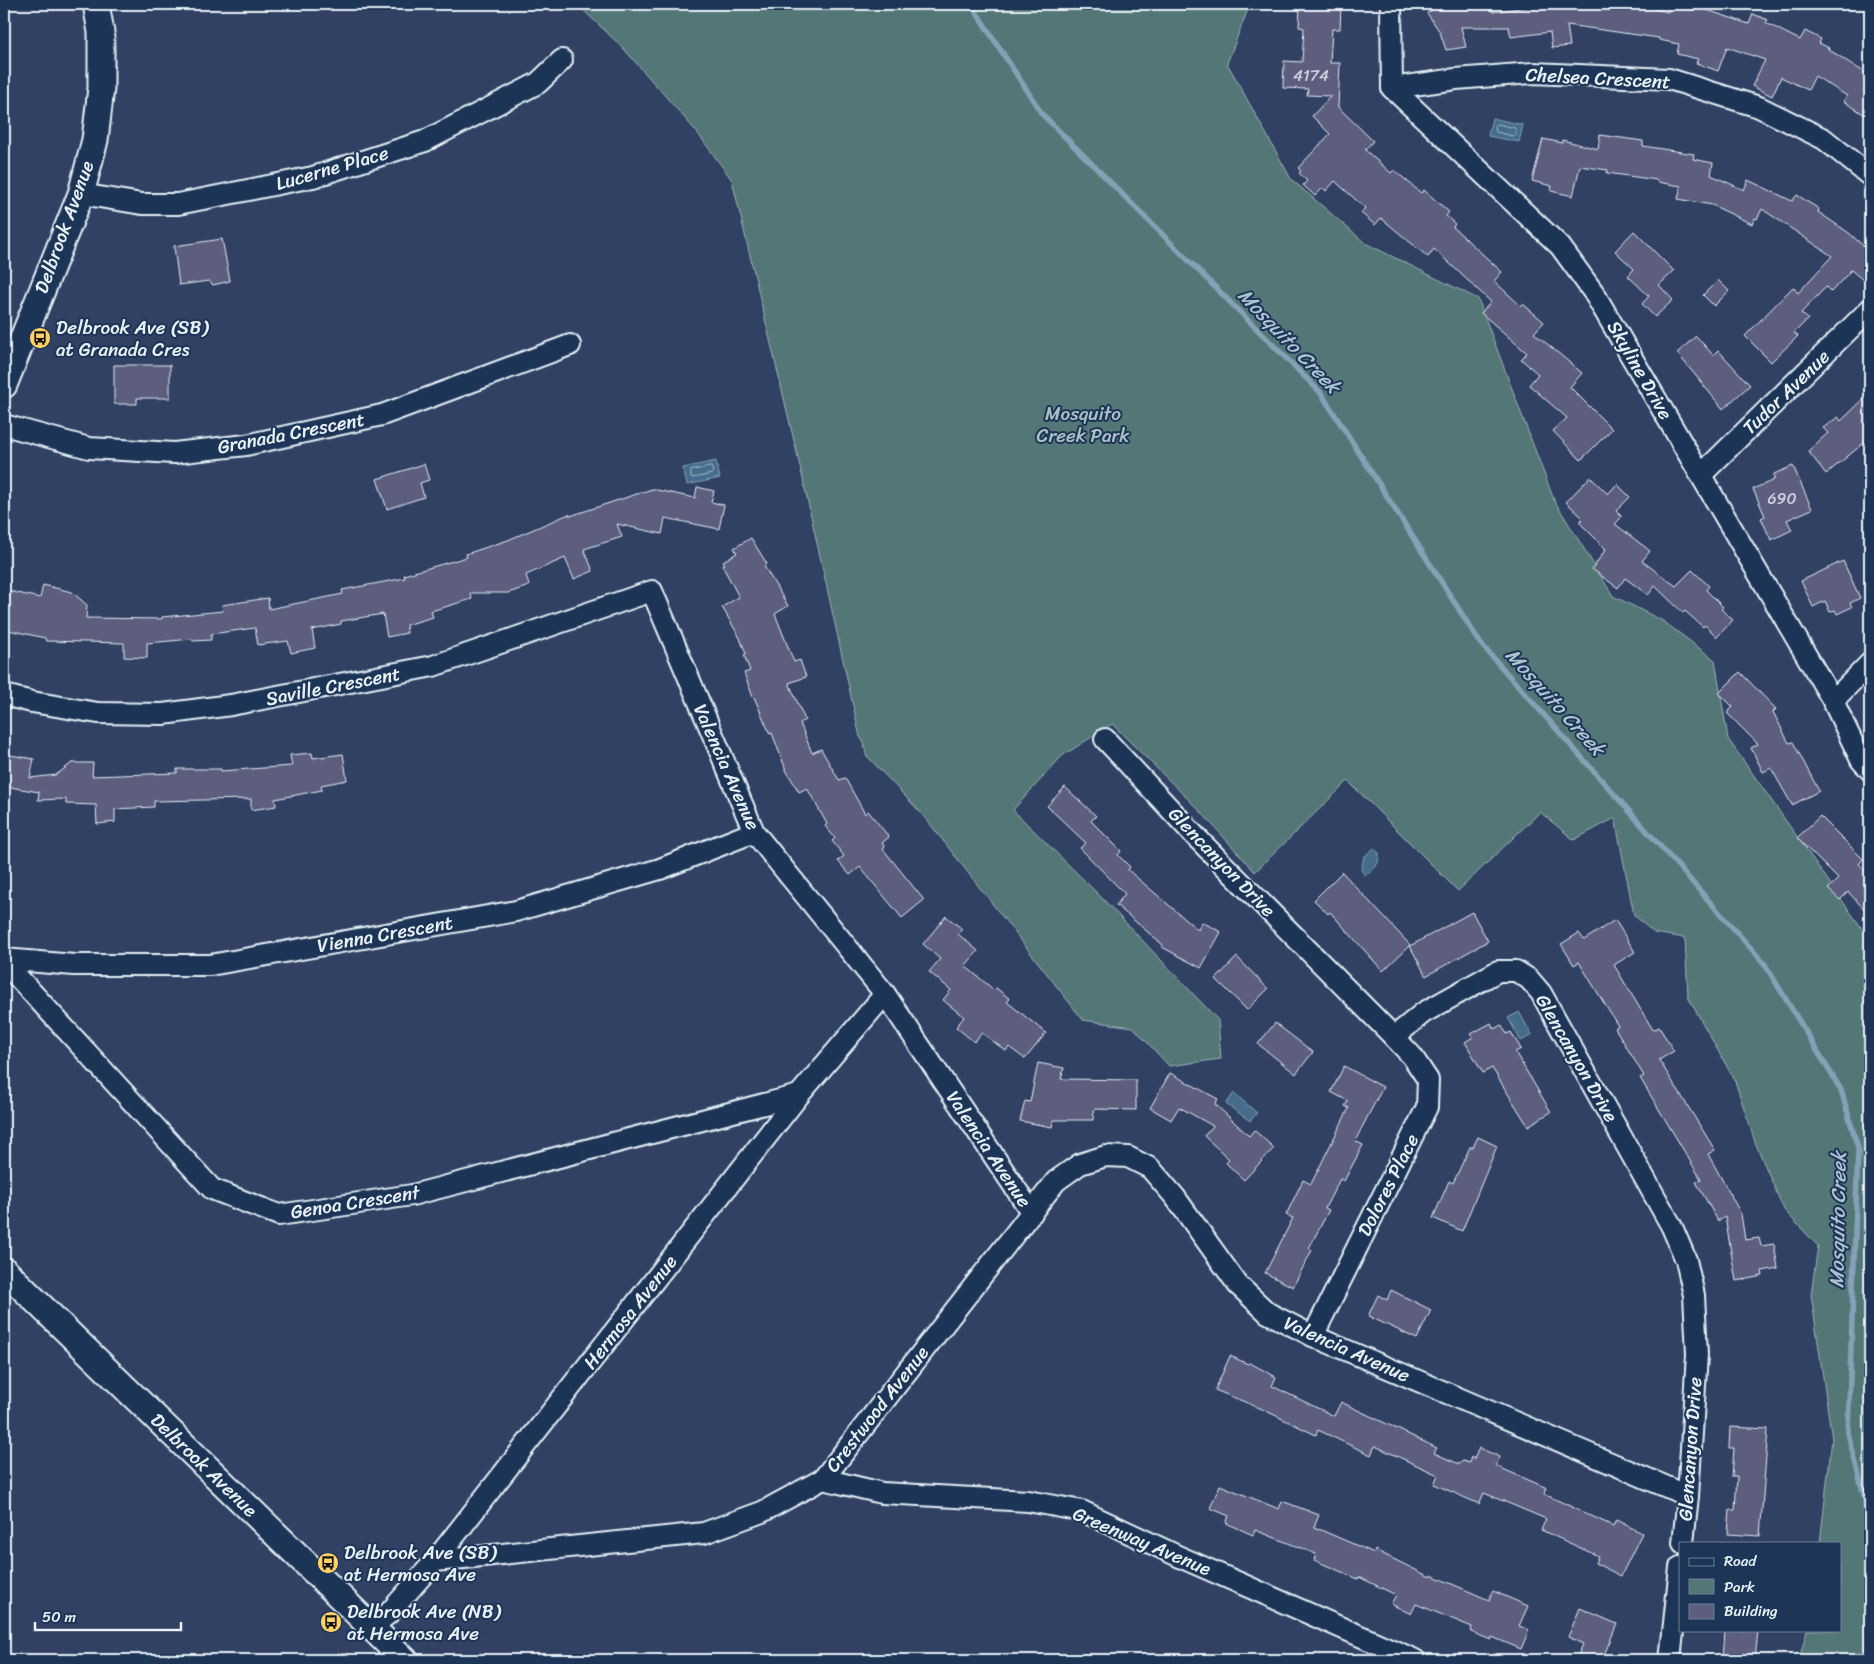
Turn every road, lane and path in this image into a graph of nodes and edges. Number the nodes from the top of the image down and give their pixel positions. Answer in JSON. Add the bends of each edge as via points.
{"nodes":[{"id":1,"x":96,"y":4,"type":"edge"},
{"id":2,"x":1391,"y":4,"type":"edge"},
{"id":3,"x":562,"y":60,"type":"dead end"},
{"id":4,"x":1392,"y":88,"type":"junction"},
{"id":5,"x":1870,"y":176,"type":"edge"},
{"id":6,"x":81,"y":194,"type":"junction"},
{"id":7,"x":1870,"y":309,"type":"edge"},
{"id":8,"x":570,"y":345,"type":"dead end"},
{"id":9,"x":4,"y":385,"type":"edge"},
{"id":10,"x":4,"y":425,"type":"edge"},
{"id":11,"x":1701,"y":475,"type":"junction"},
{"id":12,"x":652,"y":591,"type":"joint"},
{"id":13,"x":1870,"y":663,"type":"edge"},
{"id":14,"x":4,"y":696,"type":"edge"},
{"id":15,"x":1833,"y":701,"type":"junction"},
{"id":16,"x":1105,"y":739,"type":"dead end"},
{"id":17,"x":1870,"y":770,"type":"edge"},
{"id":18,"x":754,"y":832,"type":"junction"},
{"id":19,"x":4,"y":960,"type":"edge"},
{"id":20,"x":885,"y":994,"type":"junction"},
{"id":21,"x":1394,"y":1037,"type":"junction"},
{"id":22,"x":799,"y":1095,"type":"junction"},
{"id":23,"x":1032,"y":1213,"type":"junction"},
{"id":24,"x":4,"y":1270,"type":"edge"},
{"id":25,"x":1312,"y":1336,"type":"junction"},
{"id":26,"x":823,"y":1479,"type":"junction"},
{"id":27,"x":1688,"y":1496,"type":"junction"},
{"id":28,"x":1683,"y":1542,"type":"edge"},
{"id":29,"x":435,"y":1561,"type":"junction"},
{"id":30,"x":1679,"y":1576,"type":"edge"},
{"id":31,"x":371,"y":1628,"type":"junction"},
{"id":32,"x":405,"y":1660,"type":"edge"},
{"id":33,"x":1415,"y":1660,"type":"edge"},
{"id":34,"x":1670,"y":1660,"type":"edge"}],
"edges":[{"from":1,"to":6,"type":"street","name":"Delbrook Avenue","via":[[101,32],[102,88],[95,140]]},
{"from":2,"to":4,"type":"street"},
{"from":3,"to":6,"type":"street","name":"Lucerne Place","via":[[538,83],[425,141],[313,178],[178,204],[142,204]]},
{"from":4,"to":5,"type":"street","name":"Chelsea Crescent","via":[[1533,73],[1669,79],[1759,107],[1824,140]]},
{"from":4,"to":11,"type":"street","name":"Skyline Drive","via":[[1560,246],[1594,292]]},
{"from":6,"to":9,"type":"street","name":"Delbrook Avenue"},
{"from":7,"to":11,"type":"street","name":"Tudor Avenue"},
{"from":8,"to":10,"type":"street","name":"Granada Crescent","via":[[382,415],[246,445],[174,453],[89,448]]},
{"from":11,"to":15,"type":"street","name":"Skyline Drive"},
{"from":12,"to":14,"type":"street","name":"Saville Crescent","via":[[433,666],[231,706],[163,714],[98,713]]},
{"from":12,"to":18,"type":"street","name":"Valencia Avenue"},
{"from":13,"to":15,"type":"street"},
{"from":15,"to":17,"type":"street","name":"Skyline Drive","via":[[1860,760]]},
{"from":16,"to":21,"type":"street","name":"Glencanyon Drive","via":[[1197,838]]},
{"from":18,"to":19,"type":"street","name":"Vienna Crescent","via":[[660,869],[516,911],[210,965],[74,965]]},
{"from":18,"to":20,"type":"street","name":"Valencia Avenue"},
{"from":19,"to":22,"type":"street","name":"Genoa Crescent","via":[[212,1189],[279,1215],[412,1195]]},
{"from":20,"to":22,"type":"street","name":"Hermosa Avenue"},
{"from":20,"to":23,"type":"street","name":"Valencia Avenue"},
{"from":21,"to":25,"type":"street","name":"Dolores Place","via":[[1428,1080],[1427,1107]]},
{"from":21,"to":27,"type":"street","name":"Glencanyon Drive","via":[[1423,1013],[1498,971],[1516,971],[1541,992],[1672,1227],[1686,1260],[1694,1296],[1697,1354]]},
{"from":22,"to":29,"type":"street","name":"Hermosa Avenue"},
{"from":23,"to":25,"type":"street","name":"Valencia Avenue","via":[[1056,1181],[1080,1164],[1106,1156],[1128,1157],[1150,1168],[1176,1197],[1238,1285],[1268,1313]]},
{"from":23,"to":26,"type":"street","name":"Crestwood Avenue"},
{"from":24,"to":31,"type":"street","name":"Delbrook Avenue"},
{"from":25,"to":27,"type":"street","name":"Valencia Avenue"},
{"from":26,"to":29,"type":"street","name":"Crestwood Avenue","via":[[762,1512],[704,1533]]},
{"from":26,"to":33,"type":"street","name":"Greenway Avenue","via":[[882,1493],[1028,1501],[1082,1511]]},
{"from":27,"to":28,"type":"street","name":"Glencanyon Drive"},
{"from":29,"to":31,"type":"street","name":"Hermosa Avenue","via":[[389,1613]]},
{"from":30,"to":34,"type":"street"},
{"from":31,"to":32,"type":"street","name":"Delbrook Avenue"}]}
